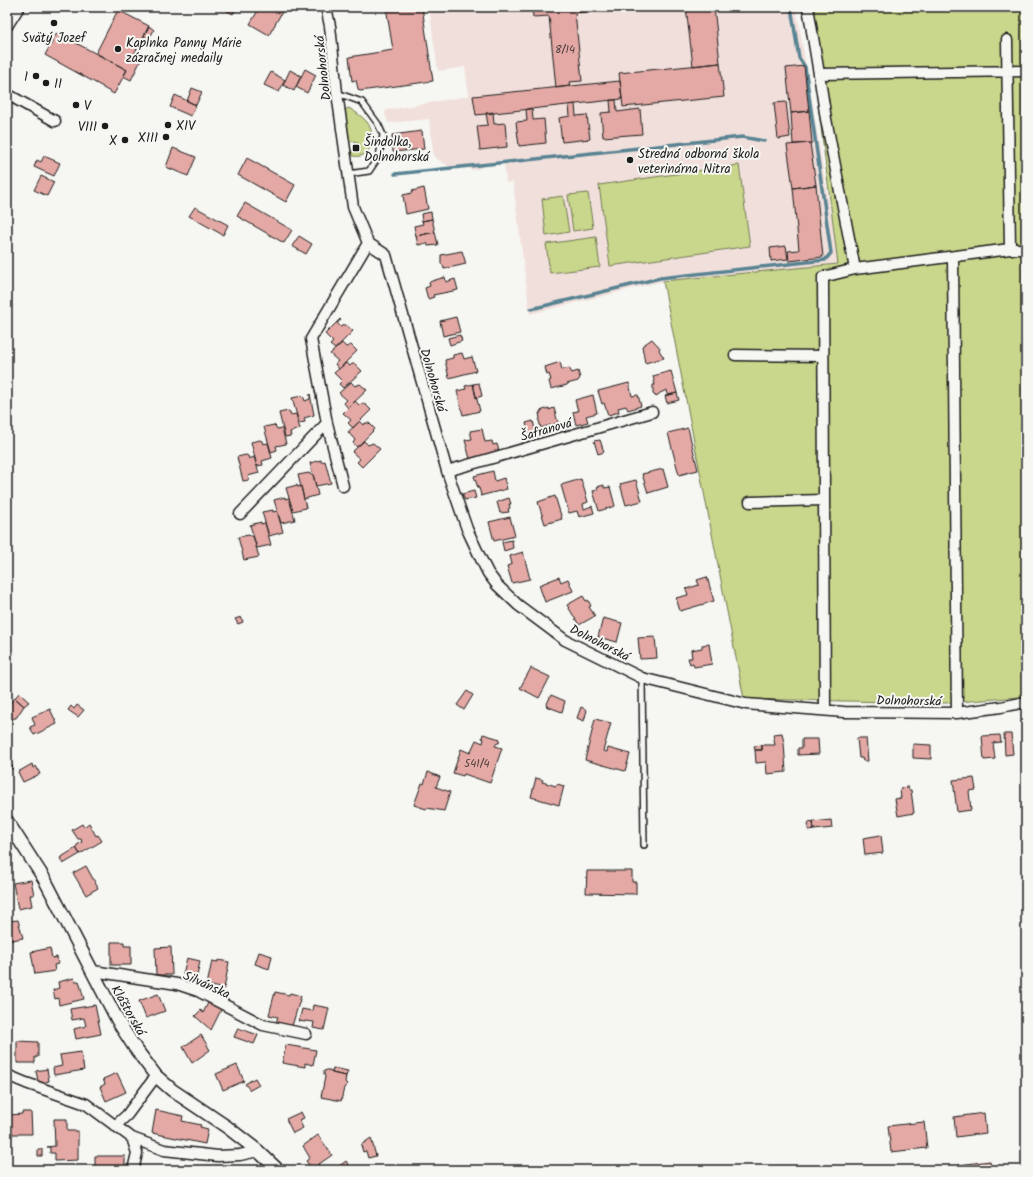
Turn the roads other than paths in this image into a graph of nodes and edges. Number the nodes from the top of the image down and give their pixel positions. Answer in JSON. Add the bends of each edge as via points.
{"nodes":[{"id":1,"x":19,"y":7,"type":"edge"},
{"id":2,"x":326,"y":7,"type":"edge"},
{"id":3,"x":808,"y":7,"type":"edge"},
{"id":4,"x":7,"y":26,"type":"edge"},
{"id":5,"x":1006,"y":40,"type":"dead end"},
{"id":6,"x":1007,"y":71,"type":"junction"},
{"id":7,"x":1026,"y":71,"type":"edge"},
{"id":8,"x":820,"y":74,"type":"junction"},
{"id":9,"x":336,"y":93,"type":"junction"},
{"id":10,"x":7,"y":94,"type":"edge"},
{"id":11,"x":55,"y":121,"type":"dead end"},
{"id":12,"x":348,"y":174,"type":"junction"},
{"id":13,"x":368,"y":243,"type":"junction"},
{"id":14,"x":1010,"y":249,"type":"junction"},
{"id":15,"x":1026,"y":249,"type":"edge"},
{"id":16,"x":953,"y":257,"type":"junction"},
{"id":17,"x":854,"y":270,"type":"junction"},
{"id":18,"x":735,"y":355,"type":"dead end"},
{"id":19,"x":823,"y":356,"type":"junction"},
{"id":20,"x":652,"y":412,"type":"dead end"},
{"id":21,"x":327,"y":423,"type":"junction"},
{"id":22,"x":446,"y":471,"type":"junction"},
{"id":23,"x":343,"y":486,"type":"dead end"},
{"id":24,"x":824,"y":500,"type":"junction"},
{"id":25,"x":750,"y":502,"type":"dead end"},
{"id":26,"x":240,"y":514,"type":"dead end"},
{"id":27,"x":642,"y":678,"type":"junction"},
{"id":28,"x":1026,"y":702,"type":"edge"},
{"id":29,"x":825,"y":710,"type":"junction"},
{"id":30,"x":957,"y":713,"type":"junction"},
{"id":31,"x":7,"y":821,"type":"edge"},
{"id":32,"x":644,"y":845,"type":"dead end"},
{"id":33,"x":93,"y":971,"type":"junction"},
{"id":34,"x":306,"y":1034,"type":"dead end"},
{"id":35,"x":7,"y":1075,"type":"edge"},
{"id":36,"x":156,"y":1076,"type":"junction"},
{"id":37,"x":115,"y":1126,"type":"junction"},
{"id":38,"x":132,"y":1138,"type":"junction"},
{"id":39,"x":258,"y":1151,"type":"junction"},
{"id":40,"x":133,"y":1170,"type":"edge"},
{"id":41,"x":278,"y":1170,"type":"edge"}],
"edges":[{"from":1,"to":4,"type":"street"},
{"from":2,"to":9,"type":"street","name":"Dolnohorská"},
{"from":3,"to":8,"type":"street"},
{"from":5,"to":6,"type":"street"},
{"from":6,"to":7,"type":"street"},
{"from":6,"to":8,"type":"street"},
{"from":6,"to":14,"type":"street"},
{"from":8,"to":17,"type":"street"},
{"from":9,"to":12,"type":"street","name":"Dolnohorská"},
{"from":9,"to":12,"type":"lane","via":[[362,102],[383,135],[379,156],[369,171]]},
{"from":10,"to":11,"type":"street"},
{"from":12,"to":13,"type":"street","name":"Dolnohorská","via":[[353,207]]},
{"from":13,"to":21,"type":"street","via":[[311,339]]},
{"from":13,"to":22,"type":"street","name":"Dolnohorská","via":[[386,254]]},
{"from":14,"to":15,"type":"street"},
{"from":14,"to":16,"type":"street"},
{"from":16,"to":17,"type":"street"},
{"from":16,"to":30,"type":"street"},
{"from":17,"to":19,"type":"street","via":[[823,277]]},
{"from":18,"to":19,"type":"street"},
{"from":19,"to":24,"type":"street"},
{"from":20,"to":22,"type":"street","name":"Šafranová"},
{"from":21,"to":23,"type":"street"},
{"from":21,"to":26,"type":"street"},
{"from":22,"to":27,"type":"street","name":"Dolnohorská","via":[[467,529],[497,586],[565,640]]},
{"from":24,"to":25,"type":"street"},
{"from":24,"to":29,"type":"street"},
{"from":27,"to":29,"type":"street","name":"Dolnohorská","via":[[746,704]]},
{"from":27,"to":32,"type":"lane"},
{"from":28,"to":30,"type":"street","name":"Dolnohorská"},
{"from":29,"to":30,"type":"street","name":"Dolnohorská"},
{"from":31,"to":33,"type":"street","name":"Kláštorská","via":[[45,880]]},
{"from":33,"to":34,"type":"street","name":"Silvánska","via":[[177,984],[198,991],[262,1025]]},
{"from":33,"to":36,"type":"street","name":"Kláštorská","via":[[119,1023]]},
{"from":35,"to":37,"type":"street","via":[[86,1104]]},
{"from":36,"to":37,"type":"street","via":[[127,1115]]},
{"from":36,"to":39,"type":"street","name":"Kláštorská"},
{"from":37,"to":38,"type":"street"},
{"from":38,"to":39,"type":"street","via":[[164,1150],[218,1156]]},
{"from":38,"to":40,"type":"street","via":[[137,1153]]},
{"from":39,"to":41,"type":"street","name":"Kláštorská"}]}
